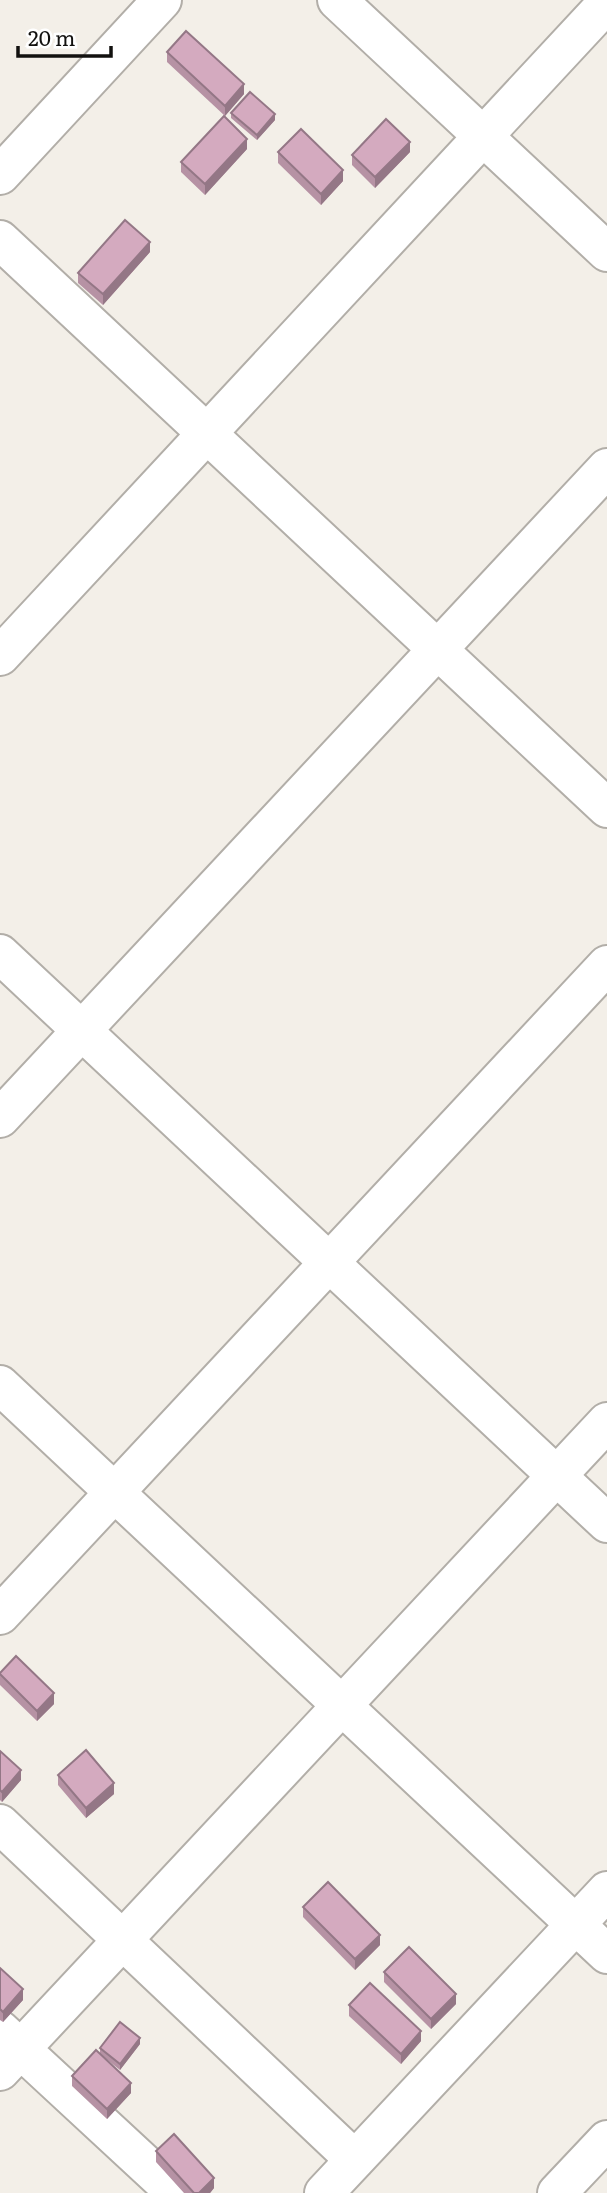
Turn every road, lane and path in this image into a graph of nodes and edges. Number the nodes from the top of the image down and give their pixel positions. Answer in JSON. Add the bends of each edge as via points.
{"nodes":[{"id":1,"x":162,"y":0,"type":"edge"},
{"id":2,"x":337,"y":0,"type":"edge"},
{"id":3,"x":607,"y":3,"type":"edge"},
{"id":4,"x":483,"y":136,"type":"junction"},
{"id":5,"x":0,"y":175,"type":"edge"},
{"id":6,"x":0,"y":240,"type":"edge"},
{"id":7,"x":607,"y":252,"type":"edge"},
{"id":8,"x":207,"y":434,"type":"junction"},
{"id":9,"x":607,"y":468,"type":"edge"},
{"id":10,"x":438,"y":649,"type":"junction"},
{"id":11,"x":0,"y":656,"type":"edge"},
{"id":12,"x":607,"y":808,"type":"edge"},
{"id":13,"x":0,"y":954,"type":"edge"},
{"id":14,"x":607,"y":965,"type":"edge"},
{"id":15,"x":82,"y":1030,"type":"junction"},
{"id":16,"x":0,"y":1118,"type":"edge"},
{"id":17,"x":330,"y":1262,"type":"junction"},
{"id":18,"x":0,"y":1385,"type":"edge"},
{"id":19,"x":607,"y":1422,"type":"edge"},
{"id":20,"x":557,"y":1476,"type":"junction"},
{"id":21,"x":114,"y":1492,"type":"junction"},
{"id":22,"x":607,"y":1522,"type":"edge"},
{"id":23,"x":0,"y":1615,"type":"edge"},
{"id":24,"x":342,"y":1705,"type":"junction"},
{"id":25,"x":0,"y":1824,"type":"edge"},
{"id":26,"x":607,"y":1891,"type":"edge"},
{"id":27,"x":576,"y":1924,"type":"junction"},
{"id":28,"x":123,"y":1940,"type":"junction"},
{"id":29,"x":607,"y":1954,"type":"edge"},
{"id":30,"x":7,"y":2050,"type":"edge"},
{"id":31,"x":607,"y":2140,"type":"edge"},
{"id":32,"x":355,"y":2160,"type":"junction"},
{"id":33,"x":176,"y":2193,"type":"edge"},
{"id":34,"x":324,"y":2193,"type":"edge"},
{"id":35,"x":557,"y":2193,"type":"edge"}],
"edges":[{"from":1,"to":5,"type":"street"},
{"from":2,"to":4,"type":"street"},
{"from":3,"to":4,"type":"street"},
{"from":4,"to":7,"type":"street"},
{"from":4,"to":8,"type":"street"},
{"from":6,"to":8,"type":"street"},
{"from":8,"to":10,"type":"street"},
{"from":8,"to":11,"type":"street"},
{"from":9,"to":10,"type":"street"},
{"from":10,"to":12,"type":"street"},
{"from":10,"to":15,"type":"street"},
{"from":13,"to":15,"type":"street"},
{"from":14,"to":17,"type":"street"},
{"from":15,"to":16,"type":"street"},
{"from":15,"to":17,"type":"street"},
{"from":17,"to":20,"type":"street"},
{"from":17,"to":21,"type":"street"},
{"from":18,"to":21,"type":"street"},
{"from":19,"to":20,"type":"street"},
{"from":20,"to":22,"type":"street"},
{"from":20,"to":24,"type":"street"},
{"from":21,"to":23,"type":"street"},
{"from":21,"to":24,"type":"street"},
{"from":24,"to":27,"type":"street"},
{"from":24,"to":28,"type":"street"},
{"from":25,"to":28,"type":"street"},
{"from":26,"to":27,"type":"street"},
{"from":27,"to":29,"type":"street"},
{"from":27,"to":32,"type":"street"},
{"from":28,"to":30,"type":"street"},
{"from":28,"to":32,"type":"street"},
{"from":30,"to":33,"type":"street"},
{"from":31,"to":35,"type":"street"},
{"from":32,"to":34,"type":"street"}]}
